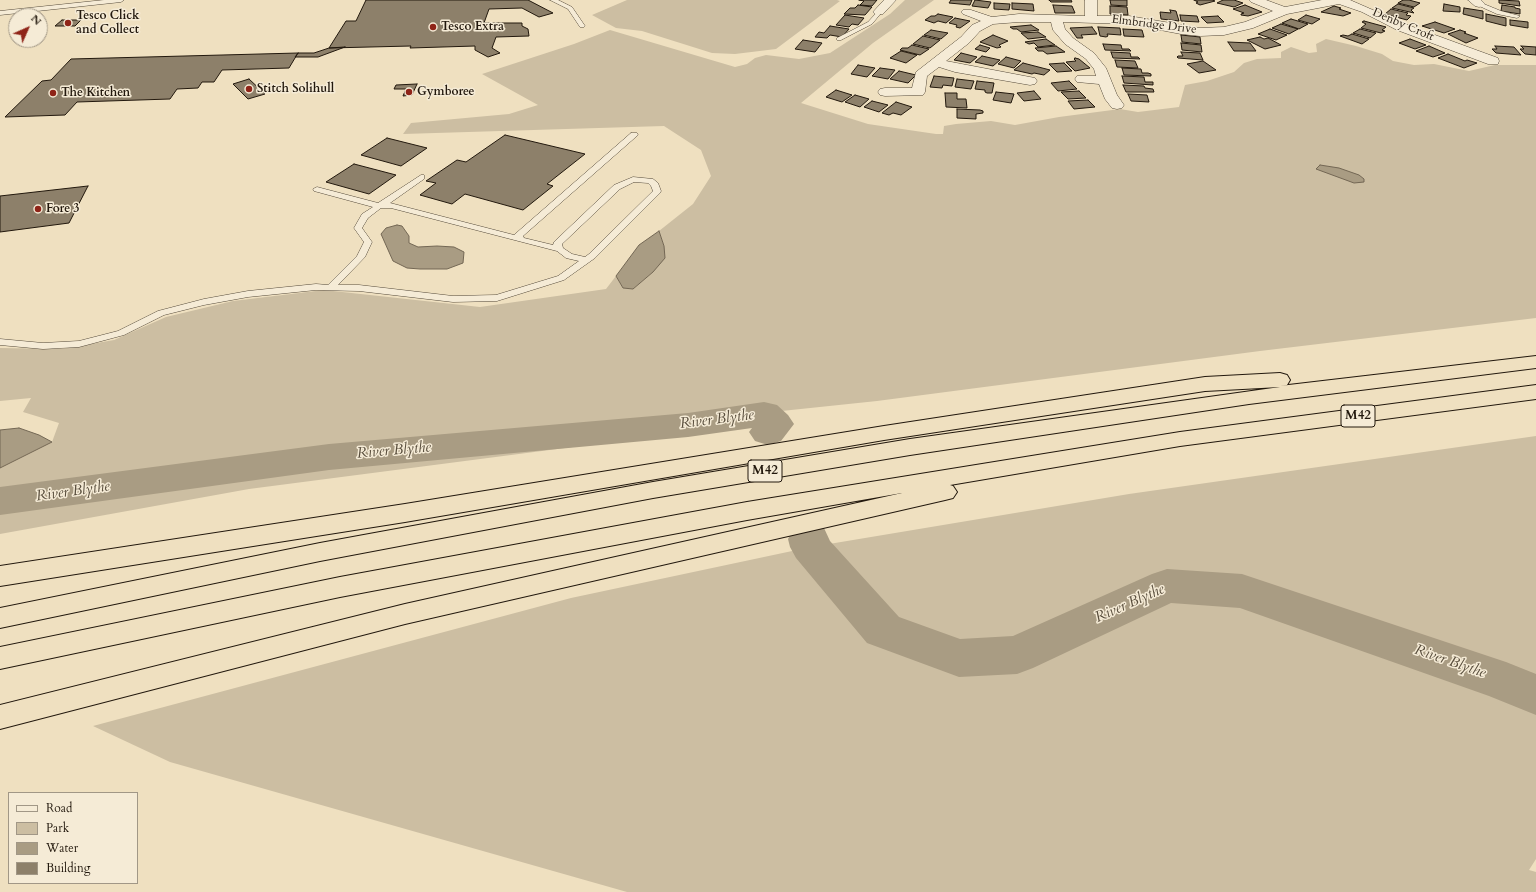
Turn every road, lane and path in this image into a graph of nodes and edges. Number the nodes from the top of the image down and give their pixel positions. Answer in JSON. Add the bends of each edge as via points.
{"nodes":[{"id":1,"x":120,"y":0,"type":"edge"},
{"id":2,"x":553,"y":0,"type":"edge"},
{"id":3,"x":890,"y":0,"type":"edge"},
{"id":4,"x":1091,"y":0,"type":"edge"},
{"id":5,"x":1255,"y":0,"type":"edge"},
{"id":6,"x":1339,"y":0,"type":"edge"},
{"id":7,"x":1476,"y":2,"type":"edge"},
{"id":8,"x":1284,"y":11,"type":"junction"},
{"id":9,"x":879,"y":12,"type":"joint"},
{"id":10,"x":967,"y":12,"type":"dead end"},
{"id":11,"x":0,"y":13,"type":"edge"},
{"id":12,"x":1517,"y":16,"type":"dead end"},
{"id":13,"x":1056,"y":19,"type":"junction"},
{"id":14,"x":1092,"y":19,"type":"junction"},
{"id":15,"x":990,"y":21,"type":"junction"},
{"id":16,"x":582,"y":26,"type":"dead end"},
{"id":17,"x":838,"y":40,"type":"dead end"},
{"id":18,"x":1480,"y":45,"type":"dead end"},
{"id":19,"x":1466,"y":50,"type":"junction"},
{"id":20,"x":1492,"y":61,"type":"dead end"},
{"id":21,"x":937,"y":62,"type":"junction"},
{"id":22,"x":1082,"y":79,"type":"dead end"},
{"id":23,"x":1105,"y":80,"type":"junction"},
{"id":24,"x":1030,"y":81,"type":"dead end"},
{"id":25,"x":885,"y":92,"type":"dead end"},
{"id":26,"x":1116,"y":105,"type":"dead end"},
{"id":27,"x":634,"y":134,"type":"dead end"},
{"id":28,"x":421,"y":177,"type":"dead end"},
{"id":29,"x":317,"y":189,"type":"dead end"},
{"id":30,"x":380,"y":206,"type":"junction"},
{"id":31,"x":521,"y":240,"type":"junction"},
{"id":32,"x":562,"y":250,"type":"junction"},
{"id":33,"x":586,"y":260,"type":"junction"},
{"id":34,"x":331,"y":287,"type":"junction"},
{"id":35,"x":0,"y":342,"type":"edge"},
{"id":36,"x":1536,"y":362,"type":"edge"},
{"id":37,"x":1464,"y":370,"type":"junction"},
{"id":38,"x":1536,"y":392,"type":"edge"},
{"id":39,"x":1180,"y":439,"type":"junction"},
{"id":40,"x":0,"y":576,"type":"edge"},
{"id":41,"x":0,"y":618,"type":"edge"},
{"id":42,"x":0,"y":658,"type":"edge"},
{"id":43,"x":0,"y":717,"type":"edge"}],
"edges":[{"from":1,"to":11,"type":"lane"},
{"from":2,"to":16,"type":"lane","via":[[570,8]]},
{"from":3,"to":9,"type":"street"},
{"from":4,"to":14,"type":"street"},
{"from":5,"to":8,"type":"street"},
{"from":6,"to":8,"type":"street","name":"Elmbridge Drive"},
{"from":6,"to":19,"type":"street","name":"Denby Croft","via":[[1401,27]]},
{"from":7,"to":12,"type":"lane","via":[[1493,11]]},
{"from":8,"to":14,"type":"street","name":"Elmbridge Drive","via":[[1249,25],[1224,31],[1200,32],[1129,20]]},
{"from":9,"to":17,"type":"lane","via":[[870,24]]},
{"from":10,"to":15,"type":"street","name":"Elmbridge Drive"},
{"from":13,"to":14,"type":"street","name":"Elmbridge Drive"},
{"from":13,"to":15,"type":"street","name":"Elmbridge Drive","via":[[1019,18]]},
{"from":13,"to":23,"type":"street","via":[[1059,30],[1069,41],[1090,56],[1100,68]]},
{"from":15,"to":21,"type":"street","name":"Elmbridge Drive","via":[[976,28]]},
{"from":18,"to":19,"type":"street"},
{"from":19,"to":20,"type":"street","name":"Denby Croft"},
{"from":21,"to":24,"type":"street","via":[[1009,81]]},
{"from":21,"to":25,"type":"street","name":"Elmbridge Drive","via":[[921,75],[919,96]]},
{"from":22,"to":23,"type":"street"},
{"from":23,"to":26,"type":"street"},
{"from":27,"to":31,"type":"lane","via":[[518,236]]},
{"from":28,"to":30,"type":"lane"},
{"from":29,"to":30,"type":"lane"},
{"from":30,"to":31,"type":"lane","via":[[391,205]]},
{"from":30,"to":34,"type":"lane","via":[[364,216],[358,228],[368,242],[361,258]]},
{"from":31,"to":32,"type":"lane"},
{"from":32,"to":33,"type":"lane","via":[[569,256]]},
{"from":32,"to":33,"type":"lane","via":[[557,244],[617,187],[633,179],[650,180],[657,191]]},
{"from":33,"to":34,"type":"lane","via":[[561,278],[497,298],[453,299]]},
{"from":34,"to":35,"type":"lane","via":[[248,294],[204,302],[161,313],[120,333],[79,344],[43,346]]},
{"from":36,"to":37,"type":"highway","number":"M42"},
{"from":37,"to":40,"type":"highway","via":[[1206,384],[884,433],[405,513]]},
{"from":37,"to":41,"type":"highway","number":"M42","via":[[918,446],[654,490],[320,552]]},
{"from":38,"to":39,"type":"highway","number":"M42"},
{"from":39,"to":42,"type":"highway","number":"M42","via":[[755,510],[340,587]]},
{"from":39,"to":43,"type":"highway","via":[[405,614]]}]}
